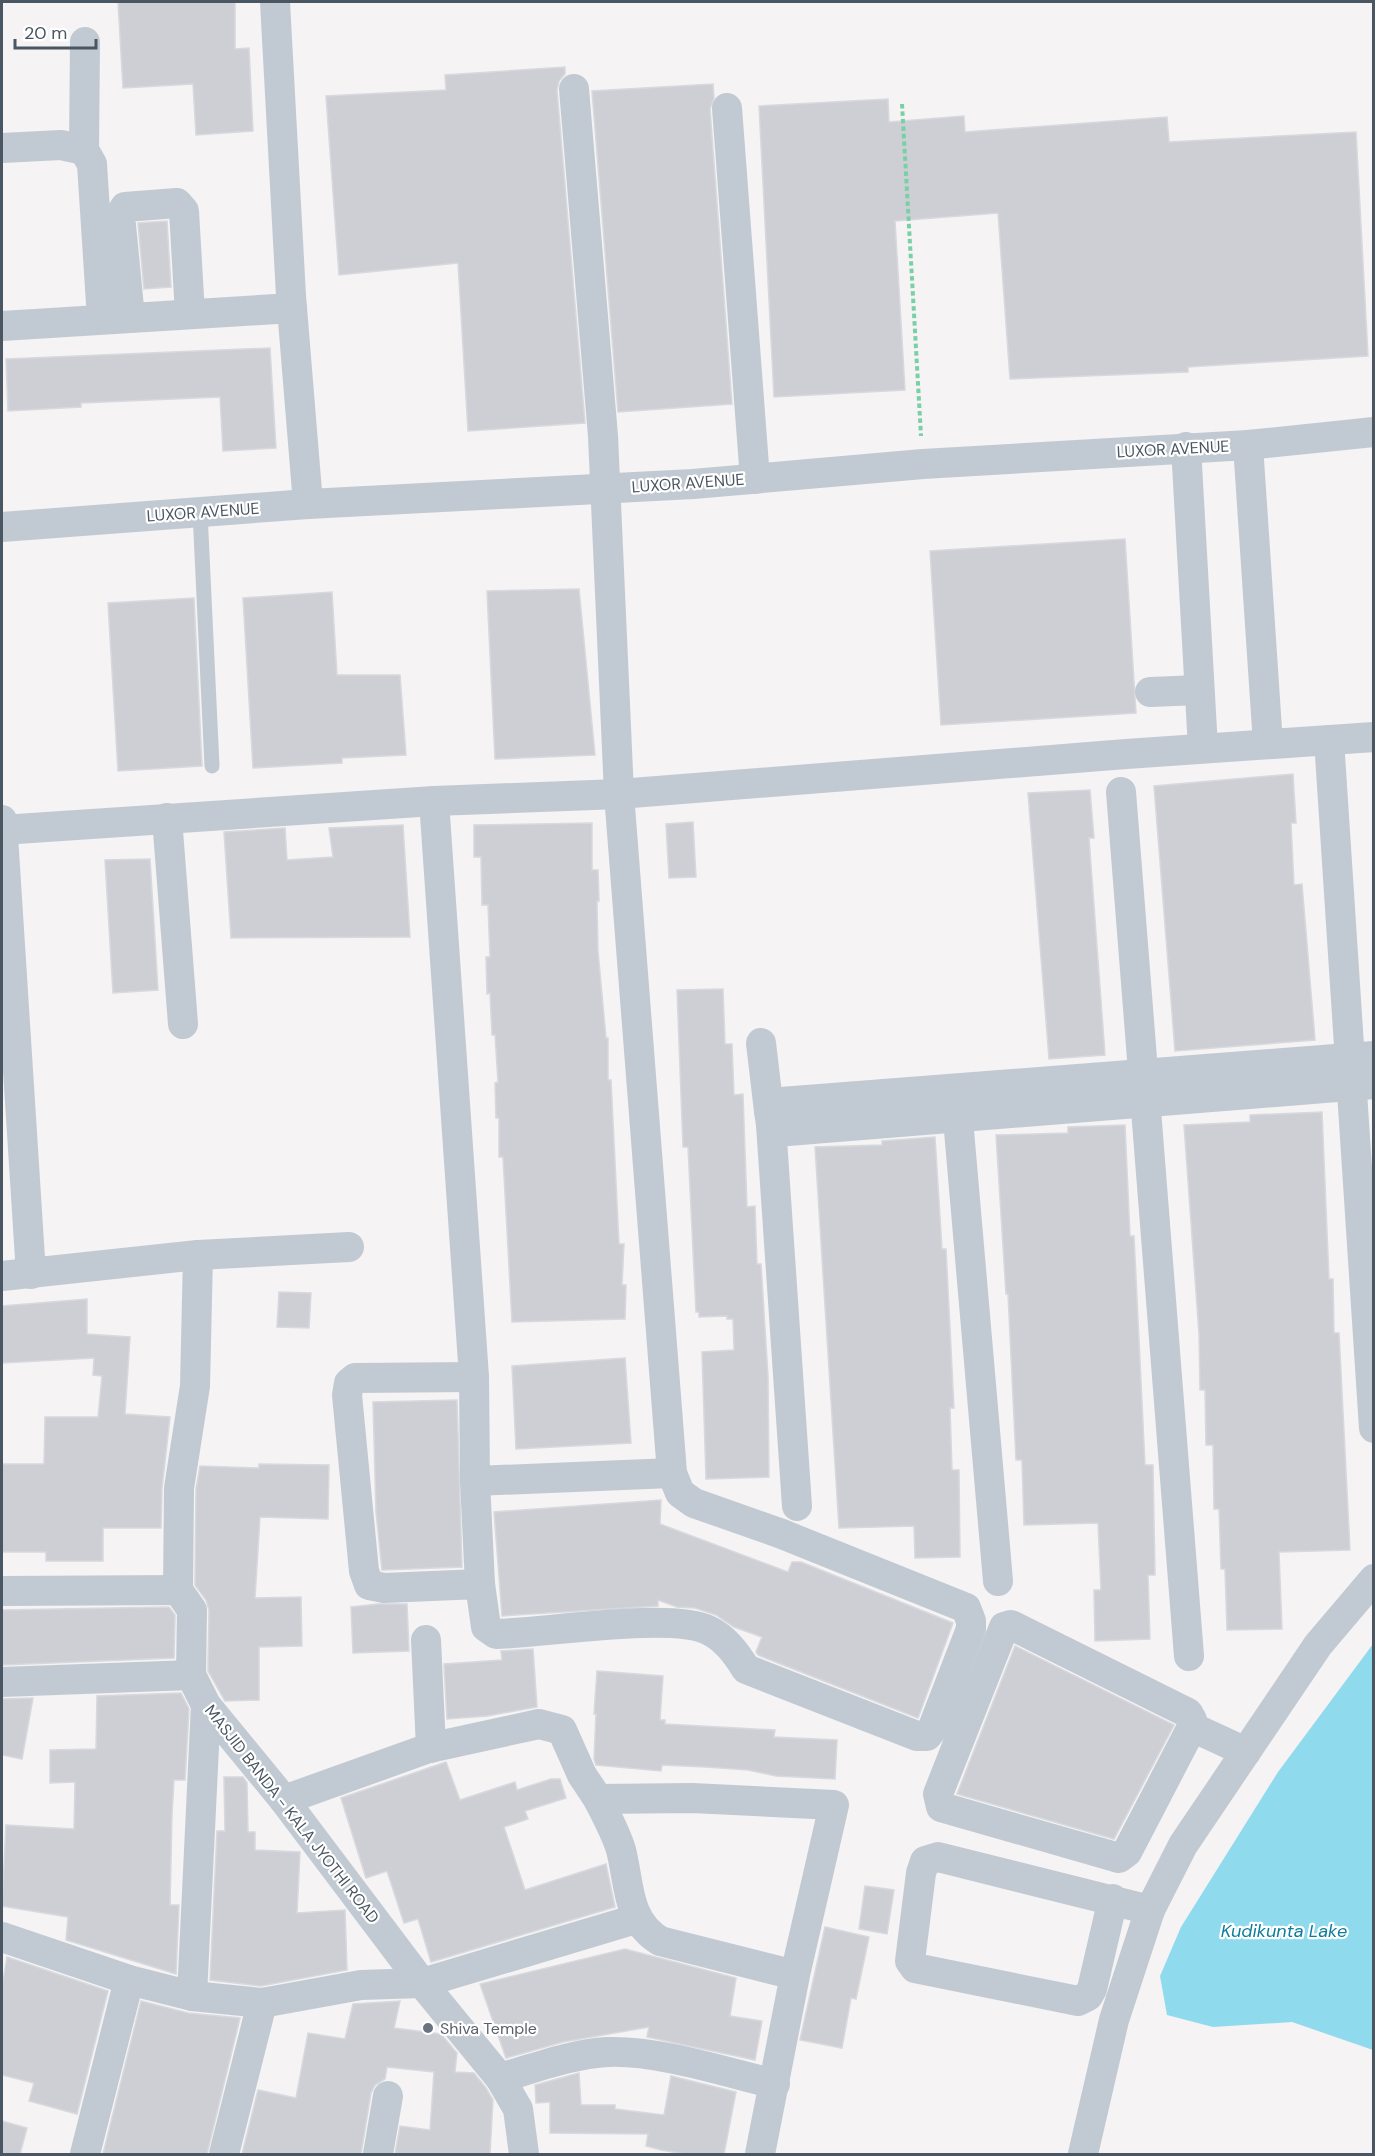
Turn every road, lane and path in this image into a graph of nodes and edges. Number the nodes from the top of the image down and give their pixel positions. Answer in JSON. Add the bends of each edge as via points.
{"nodes":[{"id":1,"x":275,"y":2,"type":"edge"},
{"id":2,"x":85,"y":42,"type":"dead end"},
{"id":3,"x":574,"y":89,"type":"dead end"},
{"id":4,"x":902,"y":104,"type":"dead end"},
{"id":5,"x":727,"y":108,"type":"dead end"},
{"id":6,"x":2,"y":148,"type":"edge"},
{"id":7,"x":84,"y":150,"type":"junction"},
{"id":8,"x":190,"y":307,"type":"junction"},
{"id":9,"x":292,"y":308,"type":"junction"},
{"id":10,"x":120,"y":313,"type":"junction"},
{"id":11,"x":2,"y":326,"type":"edge"},
{"id":12,"x":1374,"y":432,"type":"edge"},
{"id":13,"x":1248,"y":445,"type":"junction"},
{"id":14,"x":1186,"y":447,"type":"junction"},
{"id":15,"x":923,"y":464,"type":"junction"},
{"id":16,"x":755,"y":479,"type":"junction"},
{"id":17,"x":605,"y":488,"type":"junction"},
{"id":18,"x":308,"y":504,"type":"junction"},
{"id":19,"x":200,"y":512,"type":"junction"},
{"id":20,"x":2,"y":527,"type":"edge"},
{"id":21,"x":1200,"y":690,"type":"junction"},
{"id":22,"x":1150,"y":692,"type":"dead end"},
{"id":23,"x":1374,"y":737,"type":"edge"},
{"id":24,"x":1329,"y":740,"type":"junction"},
{"id":25,"x":1268,"y":744,"type":"junction"},
{"id":26,"x":1203,"y":748,"type":"junction"},
{"id":27,"x":212,"y":766,"type":"dead end"},
{"id":28,"x":1121,"y":792,"type":"dead end"},
{"id":29,"x":619,"y":794,"type":"junction"},
{"id":30,"x":434,"y":801,"type":"junction"},
{"id":31,"x":167,"y":818,"type":"junction"},
{"id":32,"x":2,"y":820,"type":"edge"},
{"id":33,"x":2,"y":830,"type":"edge"},
{"id":34,"x":183,"y":1024,"type":"dead end"},
{"id":35,"x":761,"y":1043,"type":"dead end"},
{"id":36,"x":1362,"y":1071,"type":"edge"},
{"id":37,"x":1143,"y":1087,"type":"junction"},
{"id":38,"x":770,"y":1118,"type":"junction"},
{"id":39,"x":958,"y":1119,"type":"junction"},
{"id":40,"x":349,"y":1247,"type":"dead end"},
{"id":41,"x":198,"y":1255,"type":"junction"},
{"id":42,"x":31,"y":1274,"type":"junction"},
{"id":43,"x":2,"y":1276,"type":"edge"},
{"id":44,"x":474,"y":1377,"type":"junction"},
{"id":45,"x":1374,"y":1428,"type":"edge"},
{"id":46,"x":672,"y":1473,"type":"junction"},
{"id":47,"x":475,"y":1482,"type":"junction"},
{"id":48,"x":797,"y":1506,"type":"dead end"},
{"id":49,"x":1374,"y":1579,"type":"edge"},
{"id":50,"x":998,"y":1581,"type":"dead end"},
{"id":51,"x":480,"y":1584,"type":"junction"},
{"id":52,"x":178,"y":1590,"type":"junction"},
{"id":53,"x":2,"y":1591,"type":"edge"},
{"id":54,"x":426,"y":1640,"type":"dead end"},
{"id":55,"x":1189,"y":1656,"type":"dead end"},
{"id":56,"x":191,"y":1675,"type":"junction"},
{"id":57,"x":2,"y":1682,"type":"edge"},
{"id":58,"x":206,"y":1705,"type":"junction"},
{"id":59,"x":1192,"y":1727,"type":"junction"},
{"id":60,"x":431,"y":1748,"type":"junction"},
{"id":61,"x":1246,"y":1752,"type":"junction"},
{"id":62,"x":598,"y":1799,"type":"junction"},
{"id":63,"x":284,"y":1800,"type":"junction"},
{"id":64,"x":1113,"y":1899,"type":"junction"},
{"id":65,"x":1150,"y":1910,"type":"junction"},
{"id":66,"x":636,"y":1919,"type":"junction"},
{"id":67,"x":2,"y":1937,"type":"edge"},
{"id":68,"x":795,"y":1975,"type":"junction"},
{"id":69,"x":129,"y":1980,"type":"junction"},
{"id":70,"x":422,"y":1983,"type":"junction"},
{"id":71,"x":192,"y":1996,"type":"junction"},
{"id":72,"x":262,"y":2003,"type":"junction"},
{"id":73,"x":501,"y":2078,"type":"junction"},
{"id":74,"x":775,"y":2084,"type":"junction"},
{"id":75,"x":388,"y":2096,"type":"dead end"},
{"id":76,"x":85,"y":2154,"type":"edge"},
{"id":77,"x":224,"y":2154,"type":"edge"},
{"id":78,"x":378,"y":2154,"type":"edge"},
{"id":79,"x":524,"y":2154,"type":"edge"},
{"id":80,"x":760,"y":2154,"type":"edge"},
{"id":81,"x":1083,"y":2154,"type":"edge"}],
"edges":[{"from":1,"to":9,"type":"street"},
{"from":2,"to":7,"type":"street"},
{"from":3,"to":17,"type":"street"},
{"from":4,"to":15,"type":"path"},
{"from":5,"to":16,"type":"street"},
{"from":6,"to":7,"type":"street","via":[[61,146]]},
{"from":7,"to":10,"type":"street","via":[[92,164]]},
{"from":8,"to":9,"type":"street"},
{"from":8,"to":10,"type":"street"},
{"from":8,"to":10,"type":"street","via":[[183,211],[177,203],[125,207],[120,215]]},
{"from":9,"to":18,"type":"street"},
{"from":10,"to":11,"type":"street"},
{"from":12,"to":13,"type":"street","name":"LUXOR AVENUE"},
{"from":13,"to":14,"type":"street","name":"LUXOR AVENUE"},
{"from":13,"to":25,"type":"street"},
{"from":14,"to":15,"type":"street","name":"LUXOR AVENUE"},
{"from":14,"to":21,"type":"street"},
{"from":15,"to":16,"type":"street","name":"LUXOR AVENUE"},
{"from":16,"to":17,"type":"street","name":"LUXOR AVENUE"},
{"from":17,"to":18,"type":"street","name":"LUXOR AVENUE"},
{"from":17,"to":29,"type":"street"},
{"from":18,"to":19,"type":"street","name":"LUXOR AVENUE"},
{"from":19,"to":20,"type":"street","name":"LUXOR AVENUE"},
{"from":19,"to":27,"type":"lane"},
{"from":21,"to":22,"type":"street"},
{"from":21,"to":26,"type":"street"},
{"from":23,"to":24,"type":"street"},
{"from":24,"to":25,"type":"street"},
{"from":24,"to":36,"type":"street"},
{"from":25,"to":26,"type":"street"},
{"from":26,"to":29,"type":"street"},
{"from":28,"to":37,"type":"street"},
{"from":29,"to":30,"type":"street"},
{"from":29,"to":46,"type":"street"},
{"from":30,"to":31,"type":"street"},
{"from":30,"to":44,"type":"street"},
{"from":31,"to":33,"type":"street"},
{"from":31,"to":34,"type":"street"},
{"from":32,"to":33,"type":"street"},
{"from":33,"to":42,"type":"street"},
{"from":35,"to":38,"type":"street"},
{"from":36,"to":37,"type":"street"},
{"from":36,"to":45,"type":"street"},
{"from":37,"to":38,"type":"street","via":[[782,1102]]},
{"from":37,"to":39,"type":"street"},
{"from":37,"to":55,"type":"street"},
{"from":38,"to":39,"type":"street","via":[[788,1131]]},
{"from":38,"to":48,"type":"street"},
{"from":39,"to":50,"type":"street"},
{"from":40,"to":41,"type":"street"},
{"from":41,"to":42,"type":"street"},
{"from":41,"to":52,"type":"street","name":"MASJID BANDA - KALA JYOTHI ROAD","via":[[195,1386],[179,1488]]},
{"from":42,"to":43,"type":"street"},
{"from":44,"to":47,"type":"street"},
{"from":44,"to":51,"type":"street","via":[[355,1378],[349,1383],[347,1395],[364,1571],[369,1585],[384,1588]]},
{"from":46,"to":47,"type":"street"},
{"from":46,"to":51,"type":"street","via":[[680,1493],[694,1503],[966,1608],[970,1629],[927,1736],[917,1736],[746,1669],[734,1649],[707,1629],[666,1622],[496,1634],[486,1627]]},
{"from":47,"to":51,"type":"street"},
{"from":49,"to":61,"type":"street","via":[[1318,1646]]},
{"from":52,"to":53,"type":"street"},
{"from":52,"to":56,"type":"street","name":"MASJID BANDA - KALA JYOTHI ROAD","via":[[192,1610]]},
{"from":54,"to":60,"type":"street"},
{"from":56,"to":57,"type":"street"},
{"from":56,"to":58,"type":"street","name":"MASJID BANDA - KALA JYOTHI ROAD"},
{"from":58,"to":63,"type":"street","name":"MASJID BANDA - KALA JYOTHI ROAD"},
{"from":58,"to":71,"type":"street"},
{"from":59,"to":59,"type":"street","via":[[1188,1713],[1011,1625],[1004,1628],[938,1801],[942,1807],[1119,1858],[1127,1852]]},
{"from":59,"to":61,"type":"street"},
{"from":60,"to":62,"type":"street","via":[[539,1724],[562,1730],[582,1775]]},
{"from":60,"to":63,"type":"street"},
{"from":61,"to":65,"type":"street","via":[[1184,1845]]},
{"from":62,"to":66,"type":"street","via":[[621,1847]]},
{"from":62,"to":68,"type":"street","via":[[692,1798],[834,1805]]},
{"from":63,"to":70,"type":"street","name":"MASJID BANDA - KALA JYOTHI ROAD"},
{"from":64,"to":64,"type":"street","via":[[1092,1989],[1078,2001],[915,1968],[910,1961],[921,1873],[926,1862],[938,1857]]},
{"from":64,"to":65,"type":"street"},
{"from":65,"to":81,"type":"street","via":[[1114,2020]]},
{"from":66,"to":68,"type":"street","via":[[660,1941]]},
{"from":66,"to":70,"type":"street"},
{"from":67,"to":69,"type":"street"},
{"from":68,"to":74,"type":"street"},
{"from":69,"to":71,"type":"street"},
{"from":69,"to":76,"type":"street"},
{"from":70,"to":72,"type":"street","via":[[361,1985]]},
{"from":70,"to":73,"type":"street","name":"MASJID BANDA - KALA JYOTHI ROAD"},
{"from":71,"to":72,"type":"street"},
{"from":72,"to":77,"type":"street"},
{"from":73,"to":74,"type":"street","via":[[607,2052],[643,2054]]},
{"from":73,"to":79,"type":"street","name":"MASJID BANDA - KALA JYOTHI ROAD","via":[[518,2109]]},
{"from":74,"to":80,"type":"street"},
{"from":75,"to":78,"type":"street"}]}
